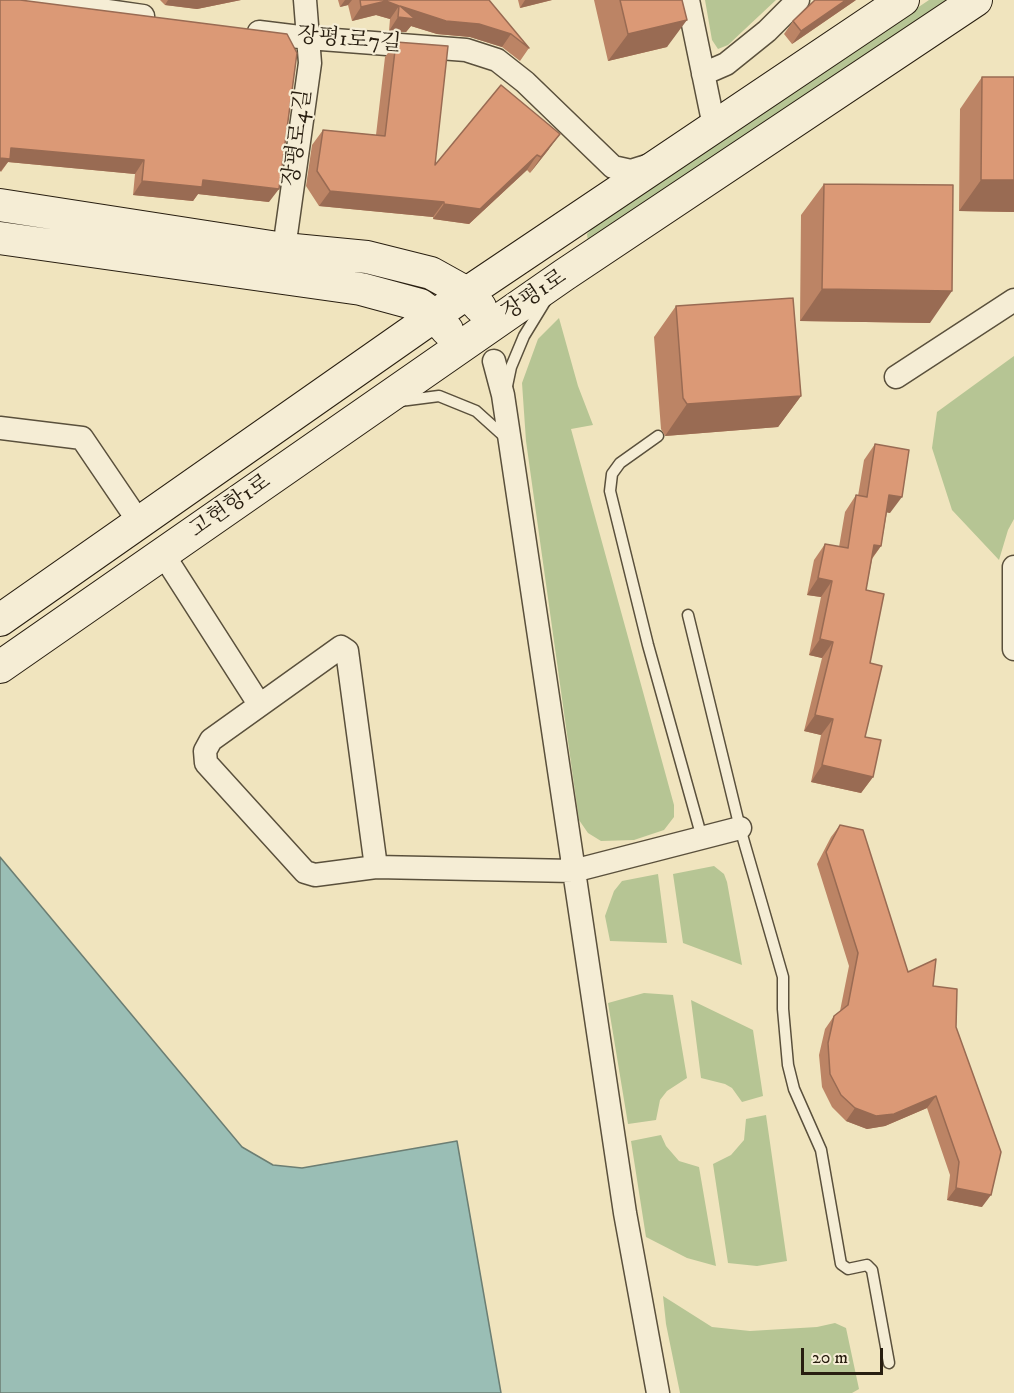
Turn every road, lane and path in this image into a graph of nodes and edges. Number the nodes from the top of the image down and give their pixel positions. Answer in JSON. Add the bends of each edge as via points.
{"nodes":[{"id":1,"x":31,"y":0,"type":"edge"},
{"id":2,"x":305,"y":0,"type":"edge"},
{"id":3,"x":688,"y":0,"type":"edge"},
{"id":4,"x":798,"y":0,"type":"edge"},
{"id":5,"x":903,"y":0,"type":"edge"},
{"id":6,"x":976,"y":0,"type":"edge"},
{"id":7,"x":135,"y":8,"type":"edge"},
{"id":8,"x":160,"y":18,"type":"edge"},
{"id":9,"x":240,"y":29,"type":"edge"},
{"id":10,"x":308,"y":38,"type":"junction"},
{"id":11,"x":703,"y":74,"type":"junction"},
{"id":12,"x":714,"y":126,"type":"junction"},
{"id":13,"x":660,"y":162,"type":"junction"},
{"id":14,"x":0,"y":205,"type":"edge"},
{"id":15,"x":0,"y":238,"type":"edge"},
{"id":16,"x":530,"y":251,"type":"junction"},
{"id":17,"x":282,"y":263,"type":"junction"},
{"id":18,"x":404,"y":266,"type":"junction"},
{"id":19,"x":564,"y":275,"type":"junction"},
{"id":20,"x":467,"y":293,"type":"junction"},
{"id":21,"x":1014,"y":300,"type":"edge"},
{"id":22,"x":435,"y":316,"type":"junction"},
{"id":23,"x":495,"y":323,"type":"junction"},
{"id":24,"x":461,"y":346,"type":"junction"},
{"id":25,"x":494,"y":361,"type":"junction"},
{"id":26,"x":896,"y":377,"type":"dead end"},
{"id":27,"x":504,"y":401,"type":"junction"},
{"id":28,"x":371,"y":409,"type":"junction"},
{"id":29,"x":0,"y":428,"type":"edge"},
{"id":30,"x":658,"y":436,"type":"dead end"},
{"id":31,"x":511,"y":443,"type":"junction"},
{"id":32,"x":139,"y":522,"type":"junction"},
{"id":33,"x":163,"y":554,"type":"junction"},
{"id":34,"x":1014,"y":567,"type":"edge"},
{"id":35,"x":688,"y":615,"type":"dead end"},
{"id":36,"x":0,"y":620,"type":"edge"},
{"id":37,"x":1014,"y":649,"type":"edge"},
{"id":38,"x":0,"y":667,"type":"edge"},
{"id":39,"x":259,"y":705,"type":"junction"},
{"id":40,"x":740,"y":828,"type":"junction"},
{"id":41,"x":569,"y":838,"type":"junction"},
{"id":42,"x":702,"y":838,"type":"junction"},
{"id":43,"x":610,"y":861,"type":"junction"},
{"id":44,"x":376,"y":867,"type":"junction"},
{"id":45,"x":573,"y":871,"type":"junction"},
{"id":46,"x":578,"y":904,"type":"junction"},
{"id":47,"x":889,"y":1363,"type":"dead end"},
{"id":48,"x":657,"y":1393,"type":"edge"}],
"edges":[{"from":1,"to":7,"type":"street"},
{"from":2,"to":10,"type":"street","name":"장평로4길"},
{"from":3,"to":11,"type":"street"},
{"from":4,"to":11,"type":"street","via":[[726,64]]},
{"from":5,"to":12,"type":"street"},
{"from":6,"to":19,"type":"street","name":"장평1로"},
{"from":7,"to":8,"type":"street"},
{"from":9,"to":10,"type":"street","name":"장평1로7길"},
{"from":10,"to":13,"type":"street","name":"장평1로7길","via":[[466,50],[497,60],[613,168],[631,171]]},
{"from":10,"to":17,"type":"street","name":"장평로4길","via":[[310,63]]},
{"from":11,"to":12,"type":"street"},
{"from":12,"to":13,"type":"street"},
{"from":13,"to":16,"type":"street","name":"고현항1로"},
{"from":14,"to":17,"type":"street","name":"장평1로"},
{"from":15,"to":17,"type":"street","name":"장평1로"},
{"from":16,"to":18,"type":"street","via":[[467,267]]},
{"from":16,"to":20,"type":"street","name":"고현항1로"},
{"from":17,"to":18,"type":"street","name":"장평1로","via":[[367,257]]},
{"from":17,"to":22,"type":"street","name":"장평1로","via":[[420,305]]},
{"from":18,"to":20,"type":"street","name":"장평1로","via":[[431,273]]},
{"from":19,"to":23,"type":"street","name":"장평1로"},
{"from":19,"to":27,"type":"lane","via":[[524,336],[511,367]]},
{"from":20,"to":22,"type":"street","name":"고현항1로"},
{"from":20,"to":23,"type":"street","name":"장평1로"},
{"from":21,"to":26,"type":"street"},
{"from":22,"to":24,"type":"street","name":"장평1로"},
{"from":22,"to":32,"type":"street","name":"고현항1로"},
{"from":23,"to":24,"type":"street","name":"고현항1로"},
{"from":23,"to":25,"type":"street"},
{"from":24,"to":25,"type":"street"},
{"from":24,"to":28,"type":"street","name":"고현항1로"},
{"from":25,"to":27,"type":"street"},
{"from":27,"to":31,"type":"street"},
{"from":28,"to":31,"type":"lane","via":[[439,396],[476,411]]},
{"from":28,"to":33,"type":"street","name":"고현항1로"},
{"from":29,"to":32,"type":"street","via":[[82,438]]},
{"from":30,"to":42,"type":"lane","via":[[621,463],[612,474],[610,491]]},
{"from":31,"to":41,"type":"street"},
{"from":32,"to":36,"type":"street","name":"고현항1로"},
{"from":33,"to":38,"type":"street","name":"고현항1로"},
{"from":33,"to":39,"type":"street"},
{"from":34,"to":37,"type":"street"},
{"from":35,"to":40,"type":"lane"},
{"from":39,"to":44,"type":"street","via":[[211,740],[206,763],[305,872],[315,875]]},
{"from":39,"to":44,"type":"street","via":[[338,648],[346,649]]},
{"from":40,"to":42,"type":"street"},
{"from":40,"to":47,"type":"lane","via":[[783,977],[788,1065],[820,1150],[841,1264],[848,1269],[867,1265],[872,1270]]},
{"from":41,"to":43,"type":"street","via":[[585,853]]},
{"from":41,"to":45,"type":"street"},
{"from":42,"to":43,"type":"street"},
{"from":43,"to":45,"type":"street"},
{"from":43,"to":46,"type":"street","via":[[586,884]]},
{"from":44,"to":45,"type":"street"},
{"from":45,"to":46,"type":"street"},
{"from":46,"to":48,"type":"street"}]}
